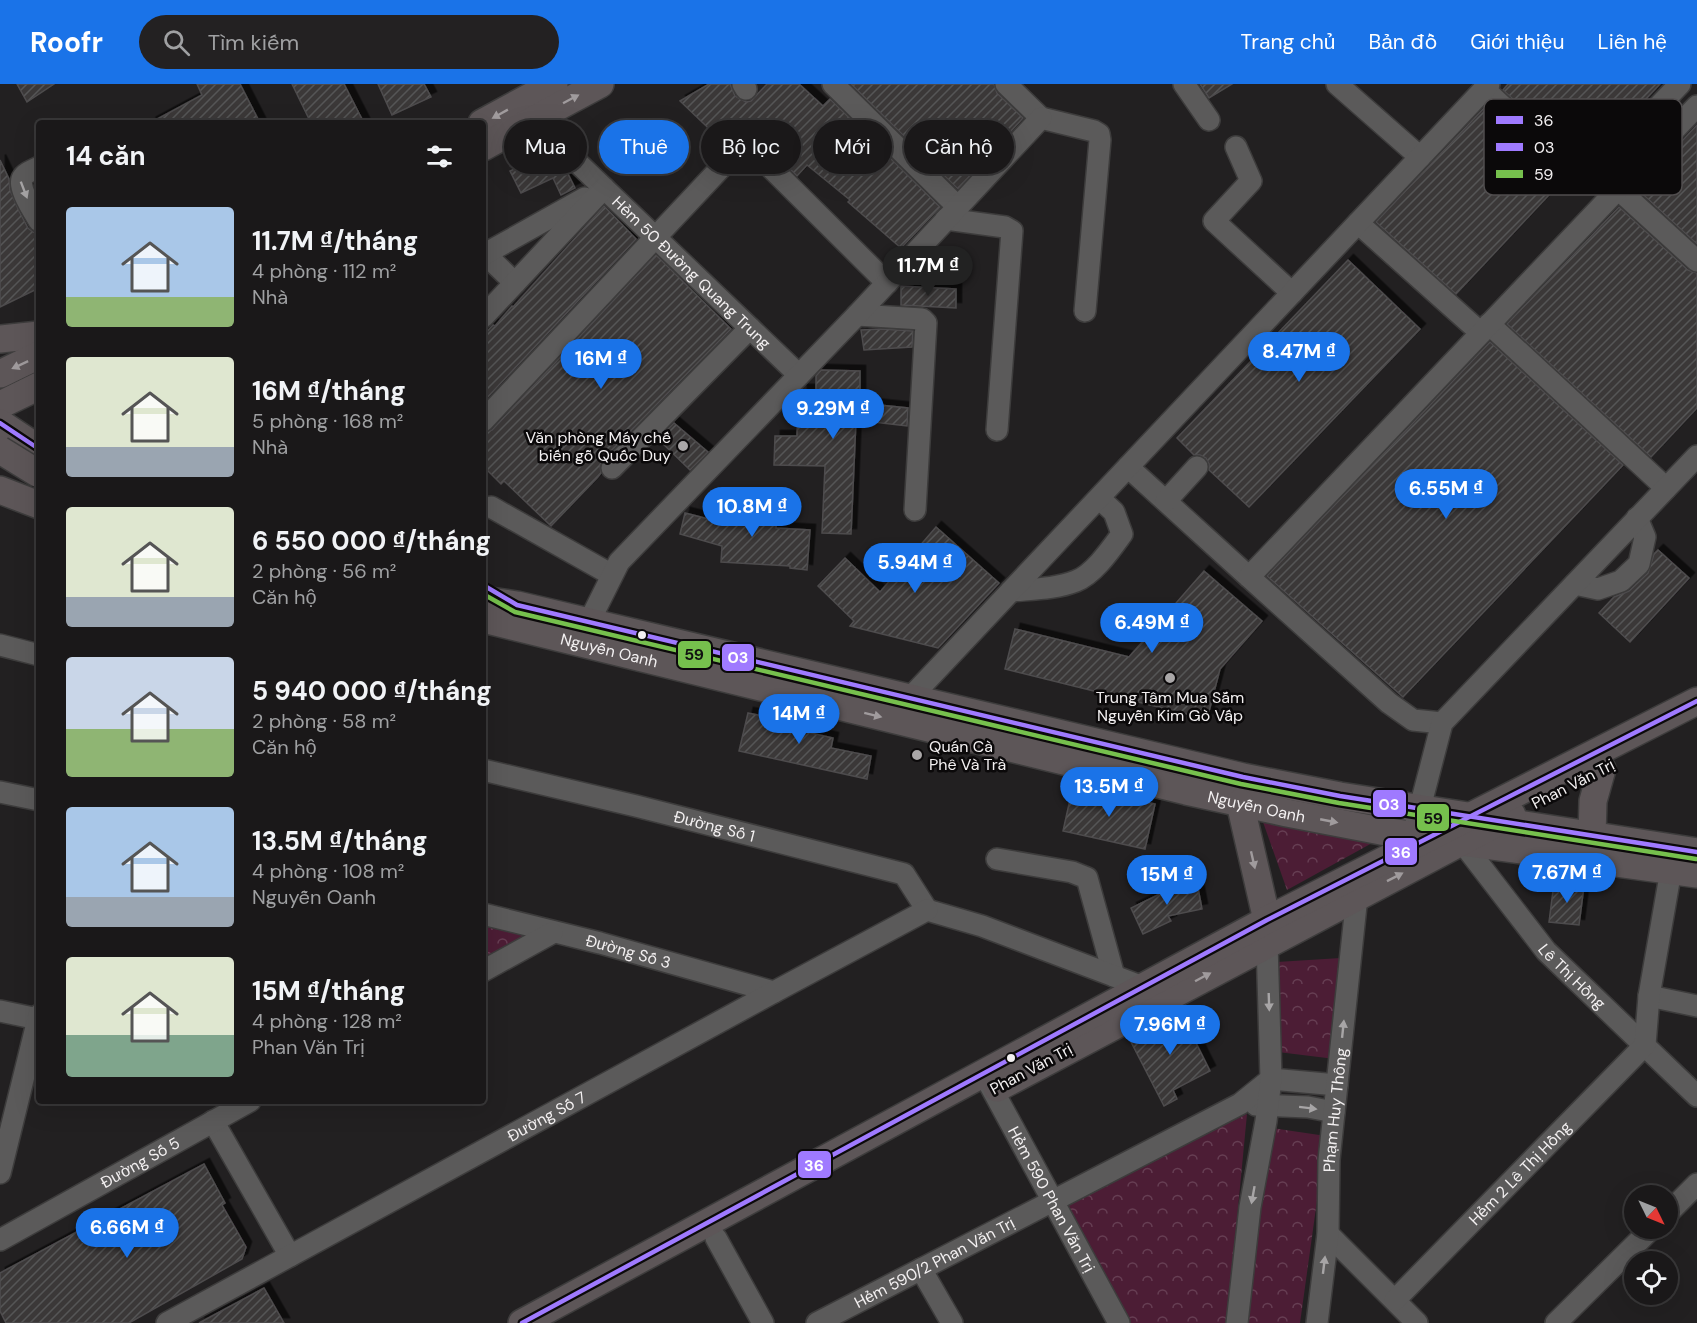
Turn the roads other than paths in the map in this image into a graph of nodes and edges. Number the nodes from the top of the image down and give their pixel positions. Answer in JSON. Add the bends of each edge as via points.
{"nodes":[{"id":1,"x":554,"y":84,"type":"edge"},
{"id":2,"x":600,"y":84,"type":"edge"},
{"id":3,"x":1006,"y":84,"type":"edge"},
{"id":4,"x":1184,"y":84,"type":"edge"},
{"id":5,"x":1337,"y":84,"type":"edge"},
{"id":6,"x":1680,"y":84,"type":"edge"},
{"id":7,"x":833,"y":85,"type":"edge"},
{"id":8,"x":1487,"y":86,"type":"edge"},
{"id":9,"x":1500,"y":99,"type":"edge"},
{"id":10,"x":1666,"y":99,"type":"edge"},
{"id":11,"x":1697,"y":106,"type":"edge"},
{"id":12,"x":1041,"y":118,"type":"junction"},
{"id":13,"x":533,"y":120,"type":"edge"},
{"id":14,"x":1209,"y":120,"type":"dead end"},
{"id":15,"x":486,"y":121,"type":"edge"},
{"id":16,"x":1682,"y":122,"type":"edge"},
{"id":17,"x":504,"y":136,"type":"edge"},
{"id":18,"x":486,"y":145,"type":"edge"},
{"id":19,"x":1236,"y":147,"type":"dead end"},
{"id":20,"x":1420,"y":157,"type":"junction"},
{"id":21,"x":36,"y":169,"type":"edge"},
{"id":22,"x":587,"y":172,"type":"edge"},
{"id":23,"x":604,"y":188,"type":"junction"},
{"id":24,"x":1612,"y":195,"type":"edge"},
{"id":25,"x":1625,"y":195,"type":"edge"},
{"id":26,"x":952,"y":213,"type":"junction"},
{"id":27,"x":36,"y":216,"type":"edge"},
{"id":28,"x":1358,"y":223,"type":"junction"},
{"id":29,"x":655,"y":236,"type":"junction"},
{"id":30,"x":486,"y":253,"type":"edge"},
{"id":31,"x":486,"y":256,"type":"edge"},
{"id":32,"x":1697,"y":261,"type":"edge"},
{"id":33,"x":515,"y":283,"type":"junction"},
{"id":34,"x":887,"y":283,"type":"junction"},
{"id":35,"x":1292,"y":293,"type":"junction"},
{"id":36,"x":1085,"y":311,"type":"dead end"},
{"id":37,"x":486,"y":314,"type":"edge"},
{"id":38,"x":857,"y":315,"type":"junction"},
{"id":39,"x":750,"y":328,"type":"junction"},
{"id":40,"x":1485,"y":329,"type":"junction"},
{"id":41,"x":36,"y":335,"type":"edge"},
{"id":42,"x":0,"y":339,"type":"edge"},
{"id":43,"x":36,"y":357,"type":"edge"},
{"id":44,"x":0,"y":374,"type":"edge"},
{"id":45,"x":799,"y":375,"type":"junction"},
{"id":46,"x":36,"y":387,"type":"edge"},
{"id":47,"x":0,"y":405,"type":"edge"},
{"id":48,"x":486,"y":418,"type":"edge"},
{"id":49,"x":997,"y":430,"type":"dead end"},
{"id":50,"x":5,"y":435,"type":"edge"},
{"id":51,"x":36,"y":448,"type":"edge"},
{"id":52,"x":1694,"y":465,"type":"edge"},
{"id":53,"x":1128,"y":467,"type":"junction"},
{"id":54,"x":1197,"y":467,"type":"dead end"},
{"id":55,"x":612,"y":468,"type":"dead end"},
{"id":56,"x":0,"y":469,"type":"edge"},
{"id":57,"x":36,"y":471,"type":"edge"},
{"id":58,"x":1666,"y":488,"type":"junction"},
{"id":59,"x":0,"y":490,"type":"edge"},
{"id":60,"x":1100,"y":499,"type":"junction"},
{"id":61,"x":1166,"y":501,"type":"junction"},
{"id":62,"x":36,"y":504,"type":"edge"},
{"id":63,"x":0,"y":507,"type":"edge"},
{"id":64,"x":491,"y":507,"type":"dead end"},
{"id":65,"x":915,"y":510,"type":"dead end"},
{"id":66,"x":1637,"y":518,"type":"junction"},
{"id":67,"x":36,"y":520,"type":"edge"},
{"id":68,"x":612,"y":575,"type":"junction"},
{"id":69,"x":1250,"y":577,"type":"junction"},
{"id":70,"x":1575,"y":584,"type":"junction"},
{"id":71,"x":486,"y":588,"type":"edge"},
{"id":72,"x":1011,"y":591,"type":"junction"},
{"id":73,"x":486,"y":602,"type":"edge"},
{"id":74,"x":514,"y":616,"type":"junction"},
{"id":75,"x":486,"y":619,"type":"edge"},
{"id":76,"x":589,"y":622,"type":"junction"},
{"id":77,"x":486,"y":624,"type":"edge"},
{"id":78,"x":0,"y":645,"type":"edge"},
{"id":79,"x":36,"y":654,"type":"edge"},
{"id":80,"x":910,"y":698,"type":"junction"},
{"id":81,"x":1697,"y":701,"type":"edge"},
{"id":82,"x":1697,"y":721,"type":"edge"},
{"id":83,"x":1442,"y":723,"type":"junction"},
{"id":84,"x":1602,"y":769,"type":"junction"},
{"id":85,"x":486,"y":771,"type":"edge"},
{"id":86,"x":0,"y":792,"type":"edge"},
{"id":87,"x":36,"y":800,"type":"edge"},
{"id":88,"x":1240,"y":803,"type":"junction"},
{"id":89,"x":1420,"y":808,"type":"junction"},
{"id":90,"x":1470,"y":816,"type":"junction"},
{"id":91,"x":1501,"y":821,"type":"junction"},
{"id":92,"x":1592,"y":836,"type":"junction"},
{"id":93,"x":1420,"y":837,"type":"junction"},
{"id":94,"x":1462,"y":842,"type":"junction"},
{"id":95,"x":1697,"y":852,"type":"edge"},
{"id":96,"x":997,"y":860,"type":"dead end"},
{"id":97,"x":1671,"y":870,"type":"junction"},
{"id":98,"x":1697,"y":874,"type":"edge"},
{"id":99,"x":1357,"y":896,"type":"junction"},
{"id":100,"x":927,"y":910,"type":"junction"},
{"id":101,"x":486,"y":916,"type":"edge"},
{"id":102,"x":1267,"y":932,"type":"junction"},
{"id":103,"x":552,"y":933,"type":"junction"},
{"id":104,"x":486,"y":969,"type":"edge"},
{"id":105,"x":1114,"y":976,"type":"junction"},
{"id":106,"x":1143,"y":987,"type":"junction"},
{"id":107,"x":774,"y":992,"type":"junction"},
{"id":108,"x":1649,"y":996,"type":"junction"},
{"id":109,"x":1697,"y":1006,"type":"edge"},
{"id":110,"x":0,"y":1011,"type":"edge"},
{"id":111,"x":36,"y":1017,"type":"edge"},
{"id":112,"x":36,"y":1029,"type":"edge"},
{"id":113,"x":1645,"y":1045,"type":"junction"},
{"id":114,"x":1270,"y":1079,"type":"junction"},
{"id":115,"x":989,"y":1082,"type":"junction"},
{"id":116,"x":1337,"y":1085,"type":"junction"},
{"id":117,"x":1697,"y":1096,"type":"edge"},
{"id":118,"x":245,"y":1104,"type":"edge"},
{"id":119,"x":1240,"y":1104,"type":"junction"},
{"id":120,"x":1268,"y":1106,"type":"junction"},
{"id":121,"x":1334,"y":1113,"type":"junction"},
{"id":122,"x":213,"y":1122,"type":"junction"},
{"id":123,"x":0,"y":1173,"type":"edge"},
{"id":124,"x":1697,"y":1184,"type":"edge"},
{"id":125,"x":1053,"y":1201,"type":"junction"},
{"id":126,"x":1678,"y":1203,"type":"edge"},
{"id":127,"x":1328,"y":1234,"type":"junction"},
{"id":128,"x":716,"y":1239,"type":"junction"},
{"id":129,"x":1641,"y":1239,"type":"edge"},
{"id":130,"x":0,"y":1240,"type":"edge"},
{"id":131,"x":290,"y":1256,"type":"junction"},
{"id":132,"x":921,"y":1269,"type":"junction"},
{"id":133,"x":1395,"y":1300,"type":"junction"},
{"id":134,"x":167,"y":1323,"type":"edge"},
{"id":135,"x":522,"y":1323,"type":"edge"},
{"id":136,"x":560,"y":1323,"type":"edge"},
{"id":137,"x":763,"y":1323,"type":"edge"},
{"id":138,"x":817,"y":1323,"type":"edge"},
{"id":139,"x":952,"y":1323,"type":"edge"},
{"id":140,"x":1119,"y":1323,"type":"edge"},
{"id":141,"x":1237,"y":1323,"type":"edge"},
{"id":142,"x":1317,"y":1323,"type":"edge"},
{"id":143,"x":1417,"y":1323,"type":"edge"},
{"id":144,"x":1556,"y":1323,"type":"edge"}],
"edges":[{"from":1,"to":15,"type":"main road","one_way":true},
{"from":13,"to":2,"type":"main road","one_way":true},
{"from":3,"to":12,"type":"street"},
{"from":4,"to":14,"type":"street"},
{"from":5,"to":20,"type":"street"},
{"from":6,"to":10,"type":"street"},
{"from":7,"to":26,"type":"street"},
{"from":8,"to":9,"type":"street"},
{"from":8,"to":20,"type":"street"},
{"from":11,"to":16,"type":"street"},
{"from":12,"to":26,"type":"street"},
{"from":12,"to":36,"type":"street","via":[[1099,134]]},
{"from":17,"to":18,"type":"main road"},
{"from":19,"to":35,"type":"street","via":[[1251,181],[1214,221]]},
{"from":20,"to":28,"type":"street"},
{"from":21,"to":27,"type":"street","one_way":true,"via":[[20,181]]},
{"from":22,"to":23,"type":"street","name":"Hẻm 50 Đường Quang Trung"},
{"from":23,"to":29,"type":"street","name":"Hẻm 50 Đường Quang Trung"},
{"from":23,"to":30,"type":"street"},
{"from":23,"to":33,"type":"street"},
{"from":24,"to":40,"type":"street"},
{"from":25,"to":32,"type":"street"},
{"from":26,"to":34,"type":"street"},
{"from":26,"to":49,"type":"street","via":[[1012,231]]},
{"from":28,"to":35,"type":"street"},
{"from":28,"to":40,"type":"street"},
{"from":29,"to":34,"type":"street","via":[[746,142]]},
{"from":29,"to":39,"type":"street","name":"Hẻm 50 Đường Quang Trung"},
{"from":29,"to":48,"type":"street"},
{"from":31,"to":33,"type":"street"},
{"from":33,"to":37,"type":"street"},
{"from":34,"to":38,"type":"street"},
{"from":35,"to":53,"type":"street"},
{"from":38,"to":45,"type":"street"},
{"from":38,"to":65,"type":"street","via":[[922,319],[926,323]]},
{"from":39,"to":45,"type":"street","name":"Hẻm 50 Đường Quang Trung"},
{"from":39,"to":55,"type":"street"},
{"from":40,"to":58,"type":"street"},
{"from":40,"to":69,"type":"street"},
{"from":41,"to":42,"type":"main road"},
{"from":43,"to":44,"type":"main road","one_way":true},
{"from":45,"to":68,"type":"street","via":[[619,562]]},
{"from":46,"to":47,"type":"main road"},
{"from":50,"to":51,"type":"main road"},
{"from":50,"to":56,"type":"main road"},
{"from":50,"to":57,"type":"main road","bridge":true},
{"from":52,"to":58,"type":"street"},
{"from":53,"to":60,"type":"street"},
{"from":53,"to":61,"type":"street"},
{"from":54,"to":61,"type":"street"},
{"from":58,"to":66,"type":"street"},
{"from":59,"to":62,"type":"main road"},
{"from":60,"to":72,"type":"street"},
{"from":60,"to":72,"type":"street","via":[[1114,512],[1122,534],[1102,560],[1078,580]]},
{"from":61,"to":69,"type":"street"},
{"from":63,"to":67,"type":"main road"},
{"from":64,"to":68,"type":"street"},
{"from":66,"to":70,"type":"street"},
{"from":66,"to":70,"type":"street","via":[[1645,537],[1639,564],[1621,581],[1598,589]]},
{"from":68,"to":76,"type":"street"},
{"from":69,"to":83,"type":"street","via":[[1389,703],[1413,720]]},
{"from":70,"to":83,"type":"street"},
{"from":71,"to":74,"type":"main road","name":"Nguyễn Oanh"},
{"from":72,"to":80,"type":"street"},
{"from":73,"to":74,"type":"main road","name":"Nguyễn Oanh"},
{"from":74,"to":75,"type":"main road","name":"Nguyễn Oanh"},
{"from":74,"to":76,"type":"main road","name":"Nguyễn Oanh"},
{"from":74,"to":77,"type":"main road","name":"Nguyễn Oanh"},
{"from":74,"to":88,"type":"main road","name":"Nguyễn Oanh","one_way":true},
{"from":76,"to":80,"type":"main road","name":"Nguyễn Oanh"},
{"from":78,"to":79,"type":"street"},
{"from":80,"to":89,"type":"main road","name":"Nguyễn Oanh","via":[[1243,777]]},
{"from":81,"to":90,"type":"main road","name":"Phan Văn Trị"},
{"from":82,"to":84,"type":"main road","name":"Phan Văn Trị"},
{"from":83,"to":89,"type":"street"},
{"from":84,"to":91,"type":"main road","name":"Phan Văn Trị"},
{"from":84,"to":92,"type":"main road","via":[[1594,792]]},
{"from":85,"to":100,"type":"street","name":"Đường Số 1","via":[[904,874]]},
{"from":86,"to":87,"type":"street"},
{"from":88,"to":93,"type":"main road","name":"Nguyễn Oanh","one_way":true},
{"from":88,"to":102,"type":"main road","one_way":true},
{"from":89,"to":90,"type":"main road","name":"Nguyễn Oanh"},
{"from":89,"to":93,"type":"street"},
{"from":90,"to":91,"type":"main road","name":"Nguyễn Oanh"},
{"from":90,"to":93,"type":"main road","name":"Phan Văn Trị"},
{"from":91,"to":92,"type":"main road","name":"Nguyễn Oanh"},
{"from":91,"to":94,"type":"main road","name":"Phan Văn Trị"},
{"from":92,"to":95,"type":"main road","name":"Nguyễn Oanh"},
{"from":93,"to":94,"type":"main road","name":"Nguyễn Oanh"},
{"from":93,"to":102,"type":"main road","name":"Phan Văn Trị"},
{"from":94,"to":97,"type":"main road","name":"Nguyễn Oanh"},
{"from":99,"to":94,"type":"main road","name":"Phan Văn Trị","one_way":true},
{"from":94,"to":113,"type":"street","name":"Lê Thị Hồng","via":[[1546,951]]},
{"from":96,"to":105,"type":"street","via":[[1087,878]]},
{"from":97,"to":98,"type":"main road","name":"Nguyễn Oanh"},
{"from":97,"to":108,"type":"street"},
{"from":99,"to":102,"type":"main road","name":"Phan Văn Trị"},
{"from":116,"to":99,"type":"street","name":"Phạm Huy Thông","one_way":true},
{"from":100,"to":105,"type":"street","via":[[982,926]]},
{"from":100,"to":107,"type":"street","name":"Đường Số 7"},
{"from":101,"to":103,"type":"street","name":"Đường Số 3"},
{"from":102,"to":106,"type":"main road","name":"Phan Văn Trị"},
{"from":102,"to":114,"type":"street","one_way":true},
{"from":115,"to":102,"type":"main road","name":"Phan Văn Trị","one_way":true},
{"from":103,"to":104,"type":"street"},
{"from":103,"to":107,"type":"street","name":"Đường Số 3"},
{"from":105,"to":106,"type":"street"},
{"from":106,"to":115,"type":"main road","name":"Phan Văn Trị"},
{"from":107,"to":131,"type":"street","name":"Đường Số 7"},
{"from":108,"to":109,"type":"street"},
{"from":108,"to":113,"type":"street"},
{"from":110,"to":111,"type":"street"},
{"from":112,"to":123,"type":"street"},
{"from":113,"to":117,"type":"street","name":"Lê Thị Hồng"},
{"from":113,"to":133,"type":"street","name":"Hẻm 2 Lê Thị Hồng"},
{"from":114,"to":116,"type":"street"},
{"from":114,"to":119,"type":"street","name":"Hẻm 590/2 Phan Văn Trị"},
{"from":114,"to":120,"type":"street"},
{"from":115,"to":125,"type":"street","name":"Hẻm 590 Phan Văn Trị"},
{"from":115,"to":128,"type":"main road","name":"Phan Văn Trị"},
{"from":115,"to":135,"type":"main road","name":"Phan Văn Trị"},
{"from":116,"to":121,"type":"street","name":"Phạm Huy Thông"},
{"from":118,"to":122,"type":"street","name":"Đường Số 5"},
{"from":119,"to":120,"type":"street"},
{"from":119,"to":125,"type":"street","name":"Hẻm 590/2 Phan Văn Trị"},
{"from":120,"to":121,"type":"street","one_way":true,"via":[[1308,1107]]},
{"from":120,"to":141,"type":"street","one_way":true},
{"from":121,"to":127,"type":"street","name":"Phạm Huy Thông"},
{"from":122,"to":130,"type":"street","name":"Đường Số 5"},
{"from":122,"to":131,"type":"street"},
{"from":124,"to":126,"type":"street"},
{"from":125,"to":132,"type":"street","name":"Hẻm 590/2 Phan Văn Trị"},
{"from":125,"to":140,"type":"street","name":"Hẻm 590 Phan Văn Trị"},
{"from":127,"to":133,"type":"street"},
{"from":142,"to":127,"type":"street","name":"Phạm Huy Thông","one_way":true},
{"from":128,"to":136,"type":"main road","name":"Phan Văn Trị"},
{"from":128,"to":137,"type":"street"},
{"from":129,"to":144,"type":"street"},
{"from":131,"to":134,"type":"street","name":"Đường Số 7"},
{"from":132,"to":138,"type":"street","name":"Hẻm 590/2 Phan Văn Trị"},
{"from":132,"to":139,"type":"street"},
{"from":133,"to":143,"type":"street"}]}
